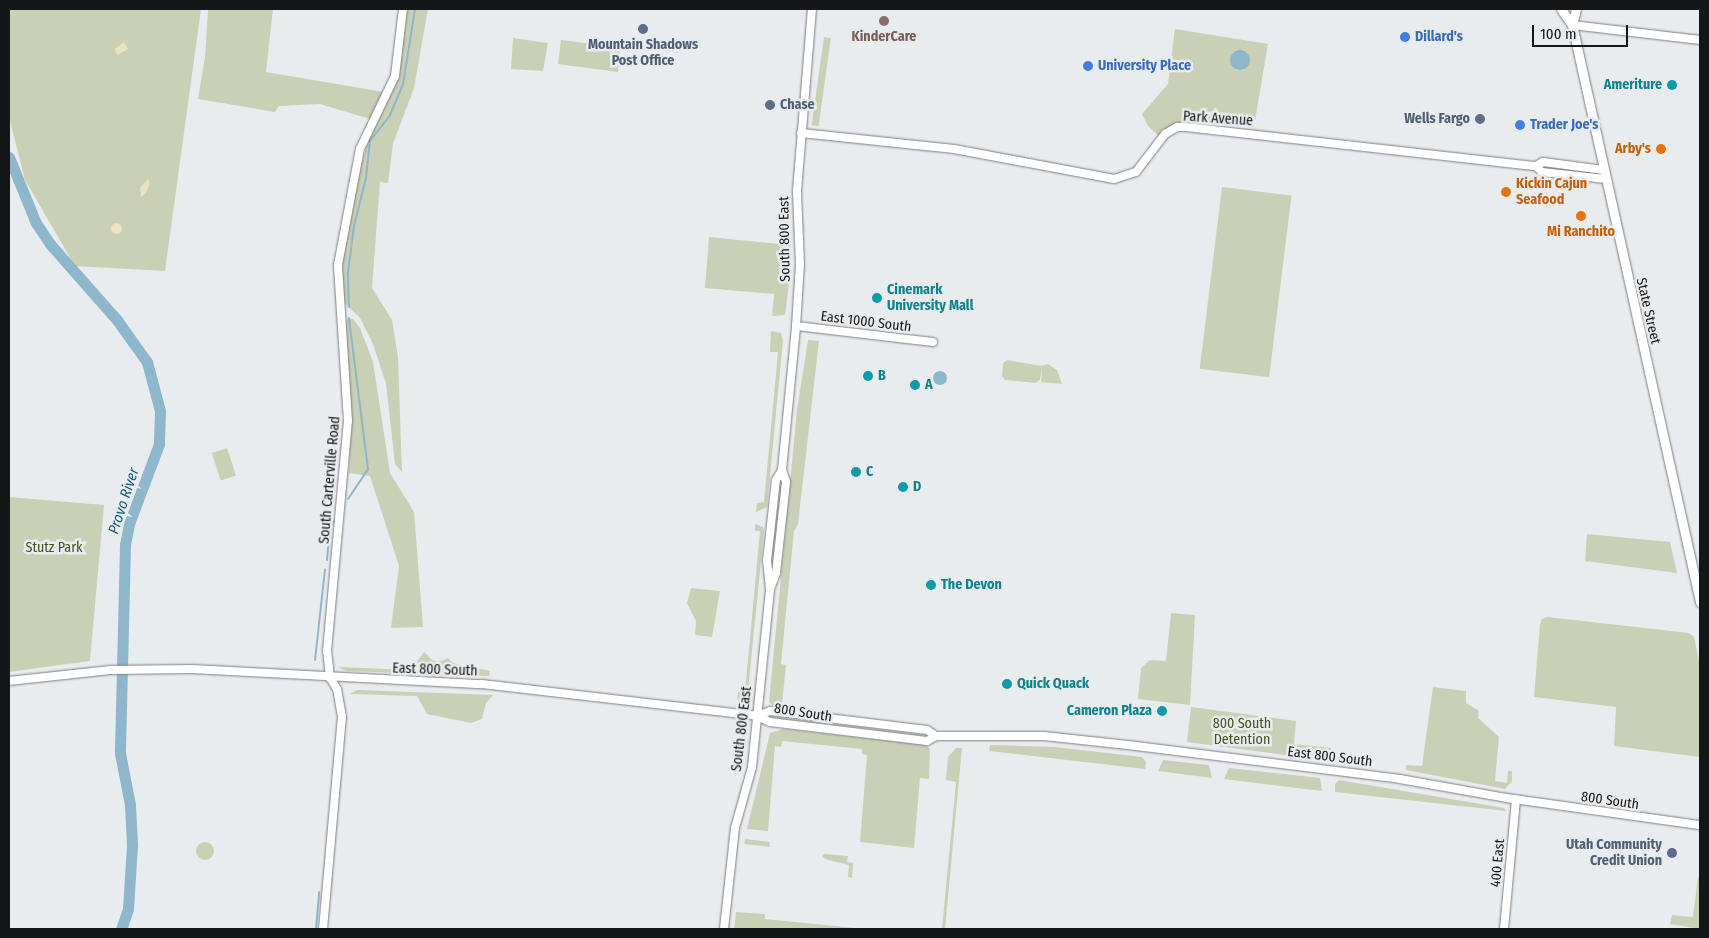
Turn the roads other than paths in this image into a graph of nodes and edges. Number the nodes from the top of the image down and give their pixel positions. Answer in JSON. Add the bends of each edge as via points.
{"nodes":[{"id":1,"x":403,"y":9,"type":"edge"},
{"id":2,"x":812,"y":9,"type":"edge"},
{"id":3,"x":1561,"y":9,"type":"edge"},
{"id":4,"x":1576,"y":9,"type":"edge"},
{"id":5,"x":1572,"y":26,"type":"junction"},
{"id":6,"x":1700,"y":40,"type":"edge"},
{"id":7,"x":801,"y":133,"type":"junction"},
{"id":8,"x":1536,"y":166,"type":"junction"},
{"id":9,"x":1604,"y":170,"type":"junction"},
{"id":10,"x":1606,"y":179,"type":"junction"},
{"id":11,"x":796,"y":326,"type":"junction"},
{"id":12,"x":933,"y":342,"type":"dead end"},
{"id":13,"x":782,"y":470,"type":"junction"},
{"id":14,"x":771,"y":519,"type":"junction"},
{"id":15,"x":776,"y":573,"type":"junction"},
{"id":16,"x":770,"y":589,"type":"junction"},
{"id":17,"x":1700,"y":602,"type":"edge"},
{"id":18,"x":330,"y":678,"type":"junction"},
{"id":19,"x":9,"y":681,"type":"edge"},
{"id":20,"x":757,"y":716,"type":"junction"},
{"id":21,"x":989,"y":737,"type":"joint"},
{"id":22,"x":1516,"y":800,"type":"junction"},
{"id":23,"x":1700,"y":825,"type":"edge"},
{"id":24,"x":323,"y":929,"type":"edge"},
{"id":25,"x":724,"y":929,"type":"edge"},
{"id":26,"x":1504,"y":929,"type":"edge"}],
"edges":[{"from":1,"to":18,"type":"main road","name":"South Carterville Road","via":[[395,76],[360,150],[338,266],[338,302],[349,410],[343,506],[327,651]]},
{"from":2,"to":7,"type":"main road","name":"South 800 East"},
{"from":3,"to":5,"type":"main road","name":"State Street"},
{"from":4,"to":5,"type":"main road","name":"State Street"},
{"from":5,"to":6,"type":"main road"},
{"from":5,"to":9,"type":"main road","name":"State Street"},
{"from":7,"to":8,"type":"main road","name":"Park Avenue","via":[[954,149],[1114,179],[1136,172],[1164,134],[1176,127]]},
{"from":7,"to":11,"type":"main road","name":"South 800 East"},
{"from":8,"to":9,"type":"main road","name":"Park Avenue","via":[[1543,162]]},
{"from":8,"to":10,"type":"main road","name":"Park Avenue","via":[[1542,172]]},
{"from":9,"to":10,"type":"main road","name":"State Street"},
{"from":10,"to":17,"type":"main road","name":"State Street"},
{"from":11,"to":12,"type":"main road","name":"East 1000 South"},
{"from":11,"to":13,"type":"main road","name":"South 800 East"},
{"from":13,"to":14,"type":"main road","name":"South 800 East","via":[[776,480]]},
{"from":13,"to":15,"type":"main road","name":"South 800 East","via":[[786,482]]},
{"from":14,"to":15,"type":"main road","via":[[775,527],[772,562]]},
{"from":14,"to":16,"type":"main road","name":"South 800 East","via":[[766,573]]},
{"from":15,"to":16,"type":"main road","name":"South 800 East"},
{"from":16,"to":20,"type":"main road","name":"South 800 East"},
{"from":18,"to":19,"type":"main road","name":"East 800 South","via":[[240,671],[140,669]]},
{"from":18,"to":20,"type":"main road","name":"East 800 South","via":[[482,684]]},
{"from":18,"to":24,"type":"main road","name":"South Carterville Road","via":[[337,689],[342,717]]},
{"from":20,"to":21,"type":"main road","name":"800 South","via":[[770,711],[927,730],[936,736]]},
{"from":20,"to":25,"type":"main road","name":"South 800 East","via":[[752,767],[735,828]]},
{"from":21,"to":22,"type":"main road","name":"East 800 South","via":[[1044,736],[1128,745],[1400,779]]},
{"from":22,"to":23,"type":"main road","name":"800 South"},
{"from":22,"to":26,"type":"main road","name":"400 East"}]}
